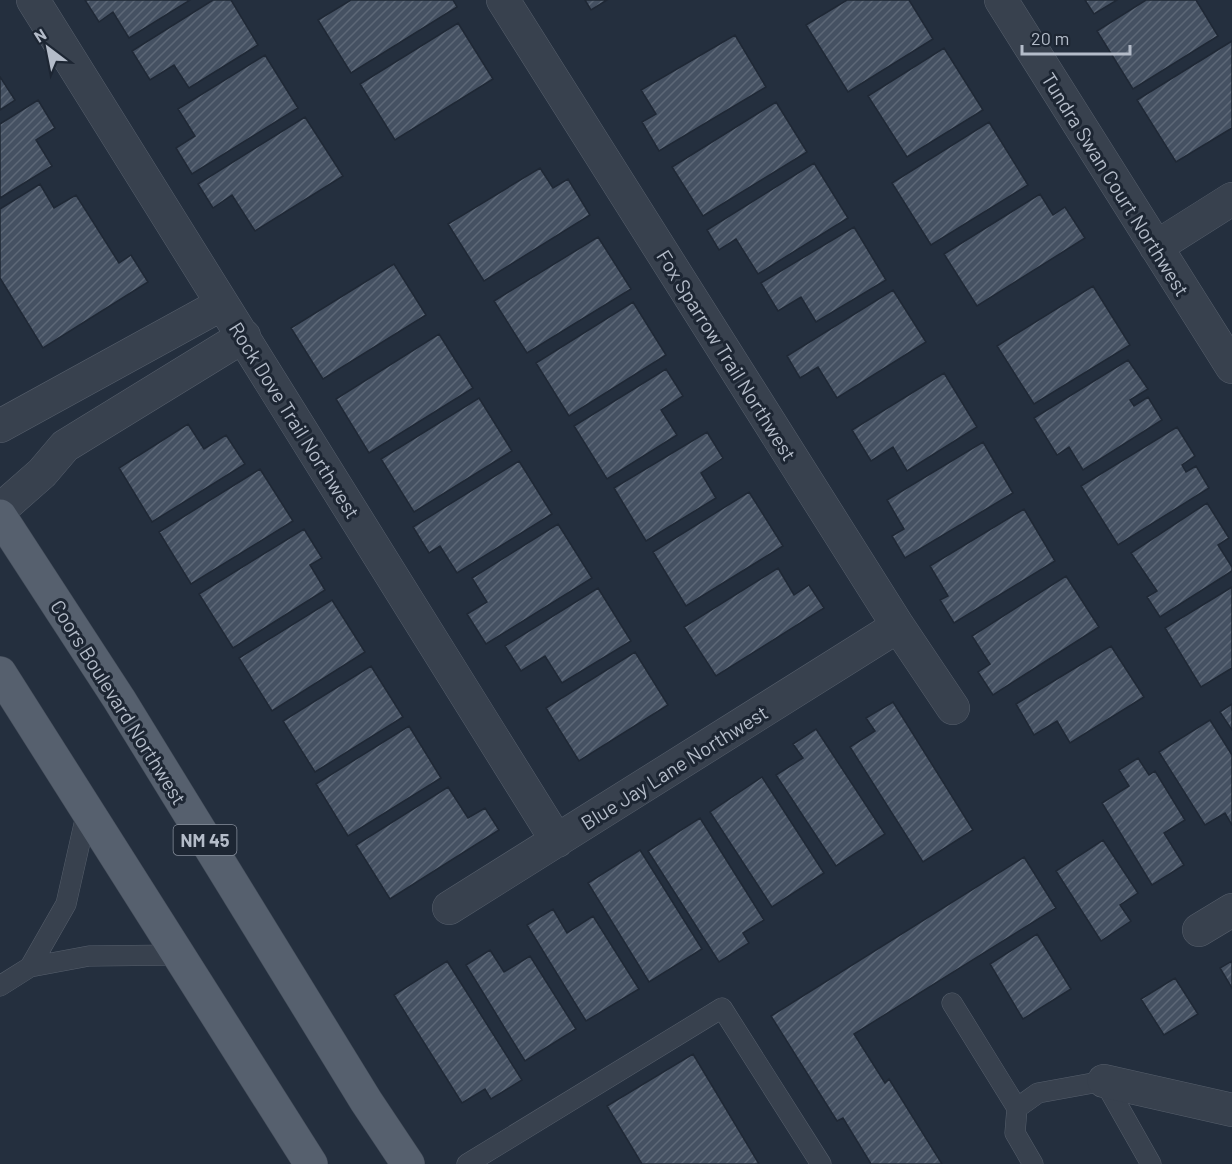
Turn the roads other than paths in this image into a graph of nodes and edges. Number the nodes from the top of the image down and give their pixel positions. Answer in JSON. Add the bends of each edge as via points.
{"nodes":[{"id":1,"x":33,"y":0,"type":"edge"},
{"id":2,"x":503,"y":0,"type":"edge"},
{"id":3,"x":1001,"y":0,"type":"edge"},
{"id":4,"x":1232,"y":199,"type":"edge"},
{"id":5,"x":1156,"y":247,"type":"junction"},
{"id":6,"x":222,"y":304,"type":"junction"},
{"id":7,"x":244,"y":336,"type":"junction"},
{"id":8,"x":1232,"y":367,"type":"edge"},
{"id":9,"x":0,"y":426,"type":"edge"},
{"id":10,"x":0,"y":510,"type":"edge"},
{"id":11,"x":0,"y":516,"type":"edge"},
{"id":12,"x":898,"y":626,"type":"junction"},
{"id":13,"x":0,"y":673,"type":"edge"},
{"id":14,"x":953,"y":708,"type":"dead end"},
{"id":15,"x":87,"y":811,"type":"junction"},
{"id":16,"x":557,"y":841,"type":"junction"},
{"id":17,"x":449,"y":908,"type":"dead end"},
{"id":18,"x":1232,"y":910,"type":"edge"},
{"id":19,"x":1199,"y":930,"type":"dead end"},
{"id":20,"x":178,"y":955,"type":"junction"},
{"id":21,"x":30,"y":967,"type":"junction"},
{"id":22,"x":0,"y":986,"type":"edge"},
{"id":23,"x":952,"y":1003,"type":"dead end"},
{"id":24,"x":1104,"y":1082,"type":"junction"},
{"id":25,"x":1017,"y":1107,"type":"junction"},
{"id":26,"x":1232,"y":1110,"type":"edge"},
{"id":27,"x":311,"y":1164,"type":"edge"},
{"id":28,"x":408,"y":1164,"type":"edge"},
{"id":29,"x":467,"y":1164,"type":"edge"},
{"id":30,"x":821,"y":1164,"type":"edge"},
{"id":31,"x":1033,"y":1164,"type":"edge"},
{"id":32,"x":1151,"y":1164,"type":"edge"}],
"edges":[{"from":1,"to":6,"type":"street","name":"Rock Dove Trail Northwest"},
{"from":2,"to":12,"type":"street","name":"Fox Sparrow Trail Northwest"},
{"from":3,"to":5,"type":"street","name":"Tundra Swan Court Northwest"},
{"from":4,"to":5,"type":"street"},
{"from":5,"to":8,"type":"street","name":"Tundra Swan Court Northwest"},
{"from":6,"to":7,"type":"street","name":"Rock Dove Trail Northwest"},
{"from":6,"to":9,"type":"street"},
{"from":7,"to":10,"type":"street","via":[[65,446],[42,473]]},
{"from":7,"to":16,"type":"street","name":"Rock Dove Trail Northwest"},
{"from":11,"to":28,"type":"main road","name":"Coors Boulevard Northwest","number":"NM 45","via":[[119,699]]},
{"from":12,"to":14,"type":"street","name":"Fox Sparrow Trail Northwest"},
{"from":12,"to":16,"type":"street","name":"Blue Jay Lane Northwest"},
{"from":13,"to":15,"type":"main road"},
{"from":15,"to":20,"type":"main road"},
{"from":15,"to":21,"type":"lane","via":[[66,904]]},
{"from":16,"to":17,"type":"street","name":"Blue Jay Lane Northwest"},
{"from":18,"to":19,"type":"street"},
{"from":20,"to":21,"type":"lane","via":[[89,956]]},
{"from":20,"to":27,"type":"main road"},
{"from":21,"to":22,"type":"lane"},
{"from":23,"to":25,"type":"lane"},
{"from":24,"to":25,"type":"lane","via":[[1038,1093]]},
{"from":24,"to":26,"type":"street"},
{"from":24,"to":32,"type":"lane"},
{"from":25,"to":31,"type":"lane","via":[[1015,1133]]},
{"from":29,"to":30,"type":"lane","via":[[722,1008]]}]}
